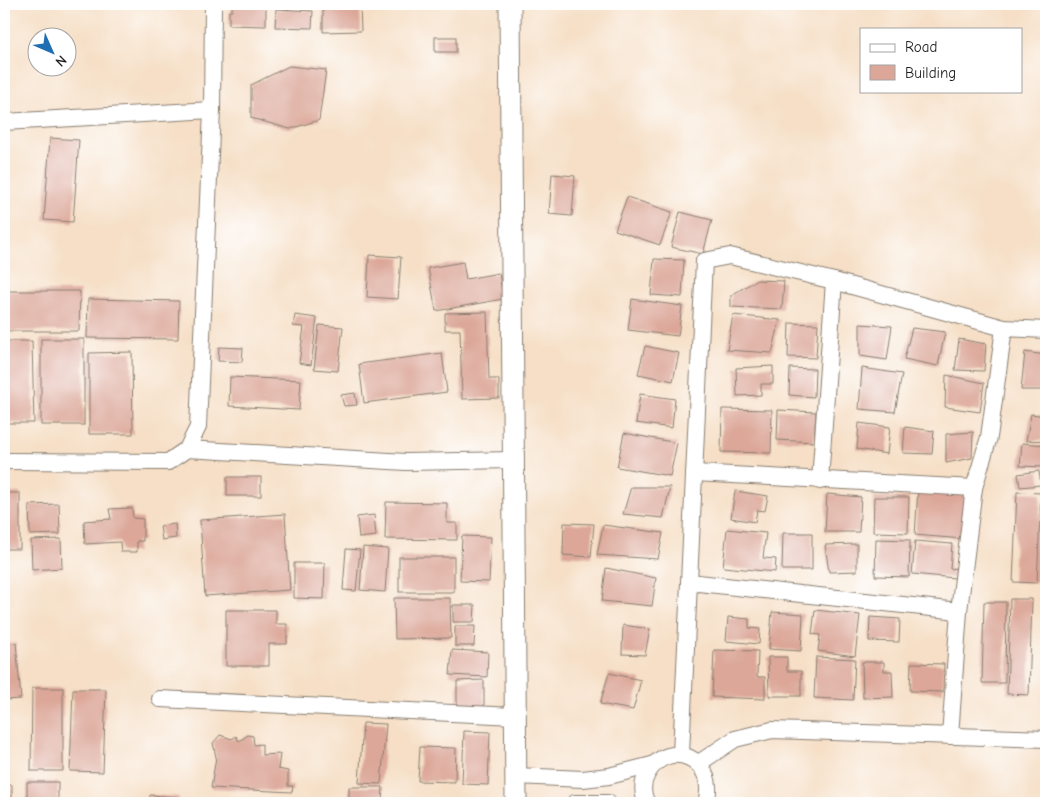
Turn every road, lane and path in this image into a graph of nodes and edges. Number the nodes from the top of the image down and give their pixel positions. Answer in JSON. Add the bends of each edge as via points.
{"nodes":[{"id":1,"x":213,"y":4,"type":"edge"},
{"id":2,"x":510,"y":4,"type":"edge"},
{"id":3,"x":212,"y":110,"type":"junction"},
{"id":4,"x":4,"y":122,"type":"edge"},
{"id":5,"x":834,"y":281,"type":"junction"},
{"id":6,"x":1004,"y":328,"type":"junction"},
{"id":7,"x":1046,"y":330,"type":"edge"},
{"id":8,"x":188,"y":448,"type":"junction"},
{"id":9,"x":514,"y":460,"type":"junction"},
{"id":10,"x":4,"y":461,"type":"edge"},
{"id":11,"x":694,"y":473,"type":"junction"},
{"id":12,"x":820,"y":481,"type":"junction"},
{"id":13,"x":974,"y":488,"type":"junction"},
{"id":14,"x":689,"y":582,"type":"junction"},
{"id":15,"x":959,"y":611,"type":"junction"},
{"id":16,"x":160,"y":699,"type":"dead end"},
{"id":17,"x":516,"y":716,"type":"junction"},
{"id":18,"x":950,"y":736,"type":"junction"},
{"id":19,"x":1046,"y":739,"type":"edge"},
{"id":20,"x":681,"y":754,"type":"junction"},
{"id":21,"x":699,"y":764,"type":"junction"},
{"id":22,"x":652,"y":765,"type":"junction"},
{"id":23,"x":516,"y":776,"type":"junction"},
{"id":24,"x":516,"y":803,"type":"edge"},
{"id":25,"x":574,"y":803,"type":"edge"},
{"id":26,"x":608,"y":803,"type":"edge"},
{"id":27,"x":647,"y":803,"type":"edge"},
{"id":28,"x":706,"y":803,"type":"edge"}],
"edges":[{"from":1,"to":3,"type":"street"},
{"from":2,"to":9,"type":"street"},
{"from":3,"to":4,"type":"street"},
{"from":3,"to":8,"type":"street","via":[[198,428]]},
{"from":5,"to":6,"type":"street"},
{"from":5,"to":11,"type":"street","via":[[730,256],[704,261]]},
{"from":5,"to":12,"type":"street"},
{"from":6,"to":7,"type":"street"},
{"from":6,"to":13,"type":"street","via":[[989,437]]},
{"from":8,"to":9,"type":"street","via":[[406,462]]},
{"from":8,"to":10,"type":"street","via":[[168,462]]},
{"from":9,"to":17,"type":"street"},
{"from":11,"to":12,"type":"street"},
{"from":11,"to":14,"type":"street"},
{"from":12,"to":13,"type":"street"},
{"from":13,"to":15,"type":"street"},
{"from":14,"to":15,"type":"street"},
{"from":14,"to":20,"type":"street"},
{"from":15,"to":18,"type":"street"},
{"from":16,"to":17,"type":"street"},
{"from":17,"to":23,"type":"street"},
{"from":18,"to":19,"type":"street"},
{"from":18,"to":21,"type":"street","via":[[772,730],[735,739]]},
{"from":20,"to":21,"type":"street"},
{"from":20,"to":22,"type":"street","via":[[665,756]]},
{"from":21,"to":28,"type":"street","via":[[710,782]]},
{"from":22,"to":23,"type":"street","via":[[609,776]]},
{"from":22,"to":27,"type":"street","via":[[643,780]]},
{"from":23,"to":24,"type":"street"},
{"from":25,"to":26,"type":"street"}]}
